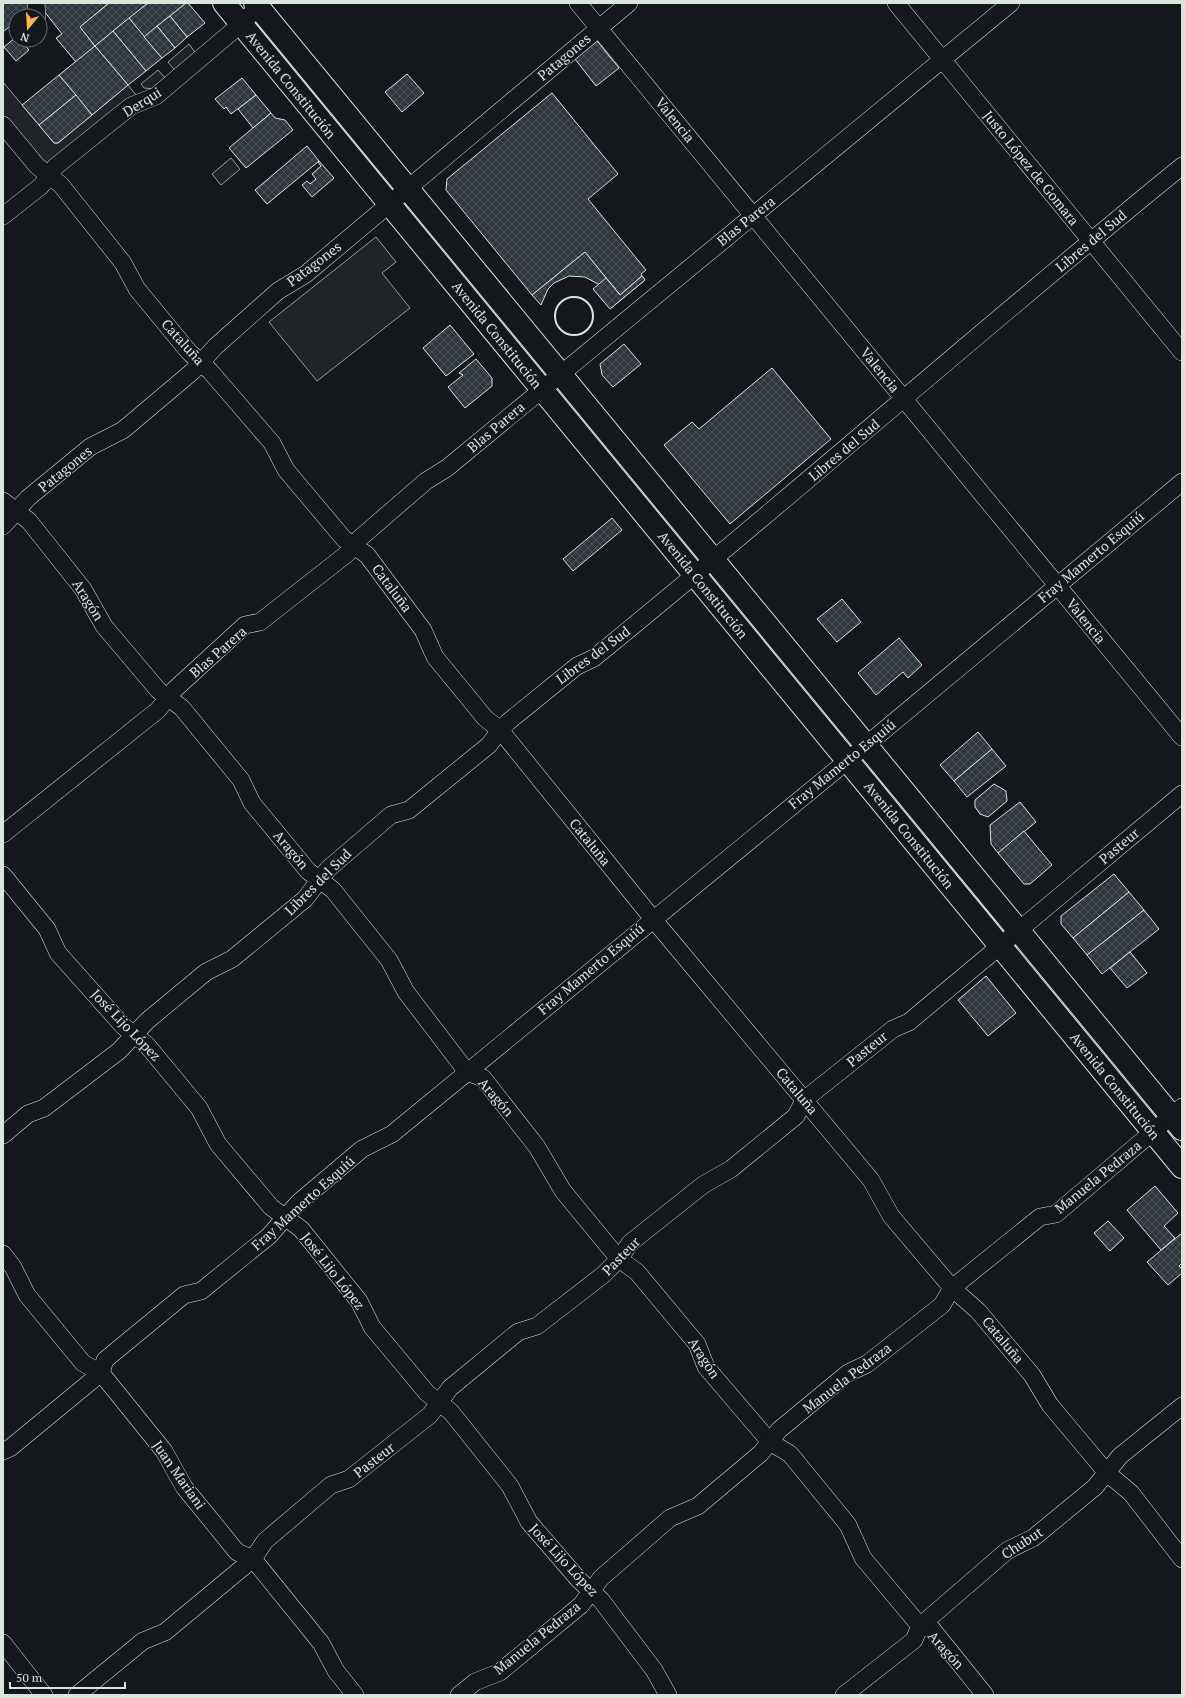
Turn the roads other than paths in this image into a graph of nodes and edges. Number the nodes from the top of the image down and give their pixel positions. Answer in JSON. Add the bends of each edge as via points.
{"nodes":[{"id":1,"x":224,"y":3,"type":"edge"},
{"id":2,"x":578,"y":3,"type":"edge"},
{"id":3,"x":629,"y":3,"type":"edge"},
{"id":4,"x":896,"y":3,"type":"edge"},
{"id":5,"x":1011,"y":3,"type":"edge"},
{"id":6,"x":258,"y":4,"type":"edge"},
{"id":7,"x":241,"y":24,"type":"junction"},
{"id":8,"x":599,"y":28,"type":"junction"},
{"id":9,"x":942,"y":60,"type":"junction"},
{"id":10,"x":3,"y":124,"type":"edge"},
{"id":11,"x":1182,"y":166,"type":"edge"},
{"id":12,"x":49,"y":175,"type":"junction"},
{"id":13,"x":407,"y":188,"type":"junction"},
{"id":14,"x":389,"y":204,"type":"junction"},
{"id":15,"x":3,"y":216,"type":"edge"},
{"id":16,"x":753,"y":216,"type":"junction"},
{"id":17,"x":1091,"y":240,"type":"junction"},
{"id":18,"x":1182,"y":352,"type":"edge"},
{"id":19,"x":201,"y":363,"type":"junction"},
{"id":20,"x":560,"y":373,"type":"junction"},
{"id":21,"x":541,"y":389,"type":"junction"},
{"id":22,"x":904,"y":399,"type":"junction"},
{"id":23,"x":1182,"y":482,"type":"edge"},
{"id":24,"x":3,"y":501,"type":"edge"},
{"id":25,"x":17,"y":512,"type":"junction"},
{"id":26,"x":3,"y":526,"type":"edge"},
{"id":27,"x":354,"y":546,"type":"junction"},
{"id":28,"x":714,"y":560,"type":"junction"},
{"id":29,"x":695,"y":576,"type":"junction"},
{"id":30,"x":1057,"y":585,"type":"junction"},
{"id":31,"x":168,"y":698,"type":"junction"},
{"id":32,"x":500,"y":730,"type":"junction"},
{"id":33,"x":1182,"y":737,"type":"edge"},
{"id":34,"x":866,"y":745,"type":"junction"},
{"id":35,"x":847,"y":761,"type":"junction"},
{"id":36,"x":1182,"y":794,"type":"edge"},
{"id":37,"x":3,"y":834,"type":"edge"},
{"id":38,"x":3,"y":875,"type":"edge"},
{"id":39,"x":319,"y":880,"type":"junction"},
{"id":40,"x":653,"y":919,"type":"junction"},
{"id":41,"x":1019,"y":930,"type":"junction"},
{"id":42,"x":1000,"y":946,"type":"junction"},
{"id":43,"x":135,"y":1035,"type":"junction"},
{"id":44,"x":467,"y":1072,"type":"junction"},
{"id":45,"x":804,"y":1100,"type":"junction"},
{"id":46,"x":1179,"y":1117,"type":"edge"},
{"id":47,"x":1153,"y":1132,"type":"junction"},
{"id":48,"x":3,"y":1134,"type":"edge"},
{"id":49,"x":1182,"y":1167,"type":"edge"},
{"id":50,"x":286,"y":1218,"type":"junction"},
{"id":51,"x":3,"y":1254,"type":"edge"},
{"id":52,"x":619,"y":1259,"type":"junction"},
{"id":53,"x":952,"y":1288,"type":"junction"},
{"id":54,"x":100,"y":1373,"type":"junction"},
{"id":55,"x":440,"y":1402,"type":"junction"},
{"id":56,"x":1182,"y":1406,"type":"edge"},
{"id":57,"x":770,"y":1442,"type":"junction"},
{"id":58,"x":3,"y":1451,"type":"edge"},
{"id":59,"x":1107,"y":1472,"type":"junction"},
{"id":60,"x":253,"y":1559,"type":"junction"},
{"id":61,"x":1182,"y":1559,"type":"edge"},
{"id":62,"x":591,"y":1591,"type":"junction"},
{"id":63,"x":920,"y":1626,"type":"junction"},
{"id":64,"x":3,"y":1643,"type":"edge"},
{"id":65,"x":44,"y":1695,"type":"edge"},
{"id":66,"x":77,"y":1695,"type":"edge"},
{"id":67,"x":355,"y":1695,"type":"edge"},
{"id":68,"x":459,"y":1695,"type":"edge"},
{"id":69,"x":668,"y":1695,"type":"edge"},
{"id":70,"x":844,"y":1695,"type":"edge"},
{"id":71,"x":985,"y":1695,"type":"edge"}],
"edges":[{"from":1,"to":7,"type":"main road","name":"Avenida Constitución"},
{"from":2,"to":8,"type":"street","name":"Valencia"},
{"from":3,"to":8,"type":"street","name":"Patagones"},
{"from":4,"to":9,"type":"street","name":"Justo López de Gomara"},
{"from":5,"to":9,"type":"street","name":"Blas Parera"},
{"from":6,"to":7,"type":"street","name":"Derqui"},
{"from":6,"to":13,"type":"main road","name":"Avenida Constitución"},
{"from":7,"to":12,"type":"street","name":"Derqui","via":[[156,96],[131,106],[55,167]]},
{"from":7,"to":14,"type":"main road","name":"Avenida Constitución"},
{"from":8,"to":13,"type":"street","name":"Patagones"},
{"from":8,"to":16,"type":"street","name":"Valencia"},
{"from":9,"to":16,"type":"street","name":"Blas Parera"},
{"from":9,"to":17,"type":"street","name":"Justo López de Gomara"},
{"from":10,"to":12,"type":"street","name":"Cataluña","via":[[37,166]]},
{"from":11,"to":17,"type":"street","name":"Libres del Sud"},
{"from":12,"to":15,"type":"street","name":"Derqui","via":[[41,186]]},
{"from":12,"to":19,"type":"street","name":"Cataluña","via":[[62,186],[123,263],[137,290]]},
{"from":13,"to":14,"type":"street","name":"Patagones"},
{"from":13,"to":20,"type":"main road","name":"Avenida Constitución"},
{"from":14,"to":19,"type":"street","name":"Patagones","via":[[306,274],[278,291],[216,346]]},
{"from":14,"to":21,"type":"main road","name":"Avenida Constitución"},
{"from":16,"to":20,"type":"street","name":"Blas Parera"},
{"from":16,"to":22,"type":"street","name":"Valencia"},
{"from":17,"to":18,"type":"street","name":"Justo López de Gomara"},
{"from":17,"to":22,"type":"street","name":"Libres del Sud"},
{"from":19,"to":25,"type":"street","name":"Patagones","via":[[123,430],[90,447],[28,498]]},
{"from":19,"to":27,"type":"street","name":"Cataluña","via":[[272,443],[286,470],[334,528]]},
{"from":20,"to":21,"type":"street","name":"Blas Parera"},
{"from":20,"to":28,"type":"main road","name":"Avenida Constitución"},
{"from":21,"to":27,"type":"street","name":"Blas Parera","via":[[447,468],[426,481]]},
{"from":21,"to":29,"type":"main road","name":"Avenida Constitución"},
{"from":22,"to":28,"type":"street","name":"Libres del Sud"},
{"from":22,"to":30,"type":"street","name":"Valencia"},
{"from":23,"to":30,"type":"street","name":"Fray Mamerto Esquiú"},
{"from":24,"to":25,"type":"street","name":"Aragón"},
{"from":25,"to":26,"type":"street","name":"Patagones"},
{"from":25,"to":31,"type":"street","name":"Aragón","via":[[29,521],[83,589],[104,626],[158,690]]},
{"from":27,"to":31,"type":"street","name":"Blas Parera","via":[[260,622],[245,625]]},
{"from":27,"to":32,"type":"street","name":"Cataluña","via":[[366,555],[423,630],[435,658],[485,718]]},
{"from":28,"to":29,"type":"street","name":"Libres del Sud"},
{"from":28,"to":34,"type":"main road","name":"Avenida Constitución"},
{"from":29,"to":32,"type":"street","name":"Libres del Sud","via":[[594,658],[576,666]]},
{"from":29,"to":35,"type":"main road","name":"Avenida Constitución"},
{"from":30,"to":33,"type":"street","name":"Valencia"},
{"from":30,"to":34,"type":"street","name":"Fray Mamerto Esquiú"},
{"from":31,"to":37,"type":"street","name":"Blas Parera","via":[[158,710]]},
{"from":31,"to":39,"type":"street","name":"Aragón","via":[[182,708],[242,780],[252,803],[308,871]]},
{"from":32,"to":39,"type":"street","name":"Libres del Sud","via":[[489,745],[409,810],[391,816],[328,869]]},
{"from":32,"to":40,"type":"street","name":"Cataluña"},
{"from":34,"to":35,"type":"street","name":"Fray Mamerto Esquiú"},
{"from":34,"to":41,"type":"main road","name":"Avenida Constitución"},
{"from":35,"to":40,"type":"street","name":"Fray Mamerto Esquiú"},
{"from":35,"to":42,"type":"main road","name":"Avenida Constitución"},
{"from":36,"to":41,"type":"street","name":"Pasteur"},
{"from":38,"to":43,"type":"street","name":"José Lijo López","via":[[47,929],[58,953],[123,1026]]},
{"from":39,"to":43,"type":"street","name":"Libres del Sud","via":[[305,899],[232,959],[206,972]]},
{"from":39,"to":44,"type":"street","name":"Aragón","via":[[333,890],[389,960],[406,992]]},
{"from":40,"to":44,"type":"street","name":"Fray Mamerto Esquiú"},
{"from":40,"to":45,"type":"street","name":"Cataluña"},
{"from":41,"to":42,"type":"street","name":"Pasteur"},
{"from":41,"to":46,"type":"main road","name":"Avenida Constitución"},
{"from":42,"to":45,"type":"street","name":"Pasteur","via":[[909,1022],[893,1029]]},
{"from":42,"to":47,"type":"main road","name":"Avenida Constitución"},
{"from":43,"to":48,"type":"street","name":"Libres del Sud","via":[[119,1051],[44,1108],[28,1114]]},
{"from":43,"to":50,"type":"street","name":"José Lijo López","via":[[146,1044],[199,1108],[218,1144],[271,1207]]},
{"from":44,"to":50,"type":"street","name":"Fray Mamerto Esquiú","via":[[392,1134],[362,1149],[298,1203]]},
{"from":44,"to":52,"type":"street","name":"Aragón","via":[[482,1078],[537,1147],[563,1191]]},
{"from":45,"to":52,"type":"street","name":"Pasteur","via":[[796,1116],[730,1170],[704,1185],[630,1243]]},
{"from":45,"to":53,"type":"street","name":"Cataluña","via":[[871,1180],[891,1216]]},
{"from":46,"to":47,"type":"street","name":"Manuela Pedraza"},
{"from":47,"to":49,"type":"main road","name":"Avenida Constitución"},
{"from":47,"to":53,"type":"street","name":"Manuela Pedraza","via":[[1056,1214],[1040,1217]]},
{"from":50,"to":54,"type":"street","name":"Fray Mamerto Esquiú","via":[[201,1291],[184,1295],[105,1360]]},
{"from":50,"to":55,"type":"street","name":"José Lijo López","via":[[301,1229],[360,1301],[372,1327],[427,1393]]},
{"from":51,"to":54,"type":"street","name":"Juan Mariani","via":[[27,1294],[84,1363]]},
{"from":52,"to":55,"type":"street","name":"Pasteur","via":[[603,1275],[537,1326],[518,1332],[450,1388]]},
{"from":52,"to":57,"type":"street","name":"Aragón","via":[[637,1272],[697,1344],[706,1367]]},
{"from":53,"to":57,"type":"street","name":"Manuela Pedraza","via":[[942,1305],[867,1364],[848,1373],[779,1430]]},
{"from":53,"to":59,"type":"street","name":"Cataluña","via":[[978,1311],[1032,1375],[1050,1405]]},
{"from":54,"to":58,"type":"street","name":"Fray Mamerto Esquiú","via":[[10,1448]]},
{"from":54,"to":60,"type":"street","name":"Juan Mariani","via":[[164,1451],[188,1493],[237,1552]]},
{"from":55,"to":60,"type":"street","name":"Pasteur","via":[[430,1415],[362,1469],[349,1479],[331,1485],[264,1541]]},
{"from":55,"to":62,"type":"street","name":"José Lijo López","via":[[451,1412],[510,1486],[529,1522]]},
{"from":56,"to":59,"type":"street","name":"Chubut","via":[[1120,1456]]},
{"from":57,"to":62,"type":"street","name":"Manuela Pedraza","via":[[761,1453],[698,1506],[670,1518],[601,1578]]},
{"from":57,"to":63,"type":"street","name":"Aragón","via":[[790,1454],[848,1525],[863,1558]]},
{"from":59,"to":61,"type":"street","name":"Cataluña","via":[[1131,1493]]},
{"from":59,"to":63,"type":"street","name":"Chubut","via":[[1095,1487],[1033,1538],[1008,1550]]},
{"from":60,"to":66,"type":"street","name":"Pasteur","via":[[165,1632],[143,1641]]},
{"from":60,"to":67,"type":"street","name":"Juan Mariani","via":[[322,1643],[336,1671]]},
{"from":62,"to":68,"type":"street","name":"Manuela Pedraza","via":[[581,1605],[500,1672],[475,1682]]},
{"from":62,"to":69,"type":"street","name":"José Lijo López","via":[[601,1600],[654,1670]]},
{"from":63,"to":70,"type":"street","name":"Chubut","via":[[914,1640]]},
{"from":63,"to":71,"type":"street","name":"Aragón","via":[[932,1629]]},
{"from":64,"to":65,"type":"street"}]}
